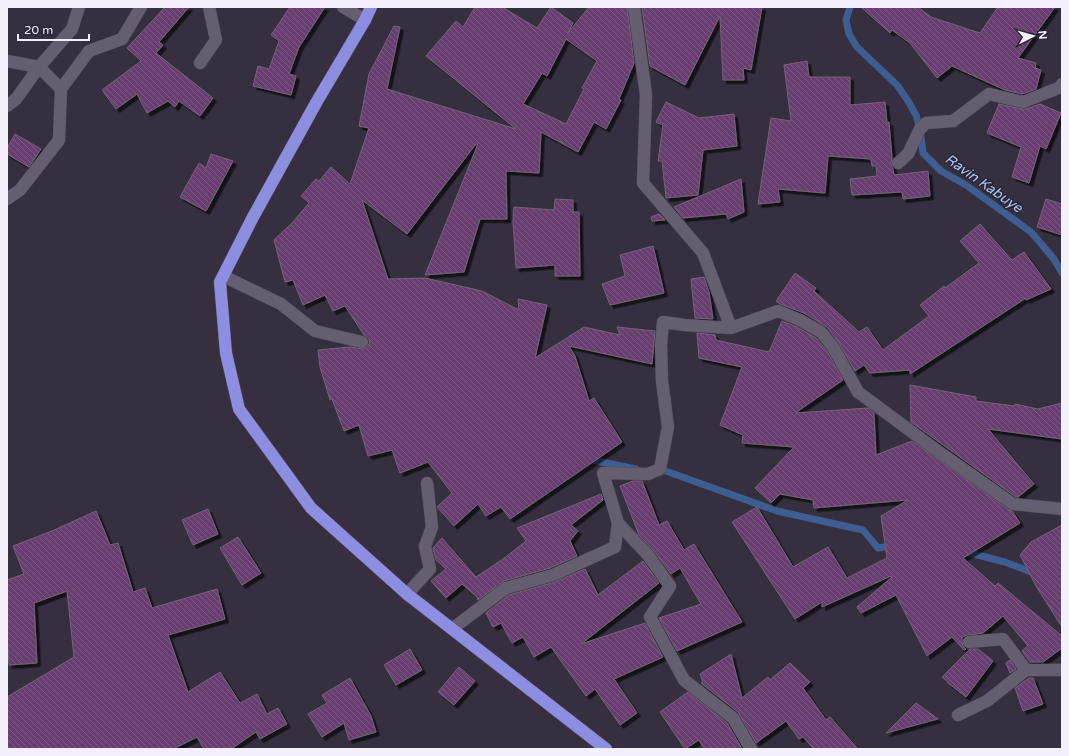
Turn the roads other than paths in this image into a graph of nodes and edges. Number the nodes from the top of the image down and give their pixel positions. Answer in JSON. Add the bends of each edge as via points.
{"nodes":[{"id":1,"x":79,"y":7,"type":"edge"},
{"id":2,"x":141,"y":7,"type":"edge"},
{"id":3,"x":209,"y":7,"type":"edge"},
{"id":4,"x":342,"y":7,"type":"edge"},
{"id":5,"x":372,"y":7,"type":"edge"},
{"id":6,"x":634,"y":7,"type":"edge"},
{"id":7,"x":365,"y":20,"type":"junction"},
{"id":8,"x":7,"y":61,"type":"edge"},
{"id":9,"x":200,"y":63,"type":"dead end"},
{"id":10,"x":39,"y":67,"type":"junction"},
{"id":11,"x":1062,"y":84,"type":"edge"},
{"id":12,"x":61,"y":89,"type":"junction"},
{"id":13,"x":7,"y":106,"type":"edge"},
{"id":14,"x":898,"y":163,"type":"dead end"},
{"id":15,"x":7,"y":199,"type":"edge"},
{"id":16,"x":223,"y":276,"type":"junction"},
{"id":17,"x":731,"y":328,"type":"junction"},
{"id":18,"x":362,"y":342,"type":"dead end"},
{"id":19,"x":427,"y":483,"type":"dead end"},
{"id":20,"x":1062,"y":509,"type":"edge"},
{"id":21,"x":618,"y":522,"type":"junction"},
{"id":22,"x":406,"y":594,"type":"junction"},
{"id":23,"x":452,"y":629,"type":"junction"},
{"id":24,"x":969,"y":642,"type":"dead end"},
{"id":25,"x":1026,"y":670,"type":"junction"},
{"id":26,"x":1062,"y":670,"type":"edge"},
{"id":27,"x":958,"y":715,"type":"dead end"},
{"id":28,"x":606,"y":749,"type":"edge"},
{"id":29,"x":751,"y":749,"type":"edge"}],
"edges":[{"from":1,"to":10,"type":"street","via":[[72,29]]},
{"from":2,"to":12,"type":"street","via":[[122,39],[89,51]]},
{"from":3,"to":9,"type":"street","via":[[216,40]]},
{"from":4,"to":7,"type":"street"},
{"from":5,"to":7,"type":"highway"},
{"from":6,"to":17,"type":"street","via":[[646,95],[643,183],[703,253]]},
{"from":7,"to":16,"type":"highway","via":[[316,103]]},
{"from":8,"to":10,"type":"street"},
{"from":10,"to":12,"type":"street"},
{"from":10,"to":13,"type":"street","via":[[16,99]]},
{"from":11,"to":14,"type":"street","via":[[1061,87],[1024,102],[989,94],[953,121],[926,123],[920,129],[908,154]]},
{"from":12,"to":15,"type":"street","via":[[59,140],[20,190]]},
{"from":16,"to":18,"type":"street","via":[[281,304],[315,331]]},
{"from":16,"to":22,"type":"highway","via":[[220,282],[226,353],[239,409],[311,508]]},
{"from":17,"to":20,"type":"street","via":[[778,311],[800,320],[821,332],[833,347],[858,392],[939,452],[1013,504]]},
{"from":17,"to":21,"type":"street","via":[[663,322],[662,381],[668,427],[660,469],[648,474],[602,473]]},
{"from":19,"to":22,"type":"street","via":[[432,527],[426,546],[430,569]]},
{"from":21,"to":23,"type":"street","via":[[615,547],[553,575],[506,588]]},
{"from":21,"to":29,"type":"street","via":[[648,555],[670,586],[650,617],[684,680],[733,718]]},
{"from":22,"to":23,"type":"highway"},
{"from":23,"to":28,"type":"highway"},
{"from":24,"to":25,"type":"street","via":[[1003,639]]},
{"from":25,"to":26,"type":"street"},
{"from":25,"to":27,"type":"street","via":[[987,701]]}]}
